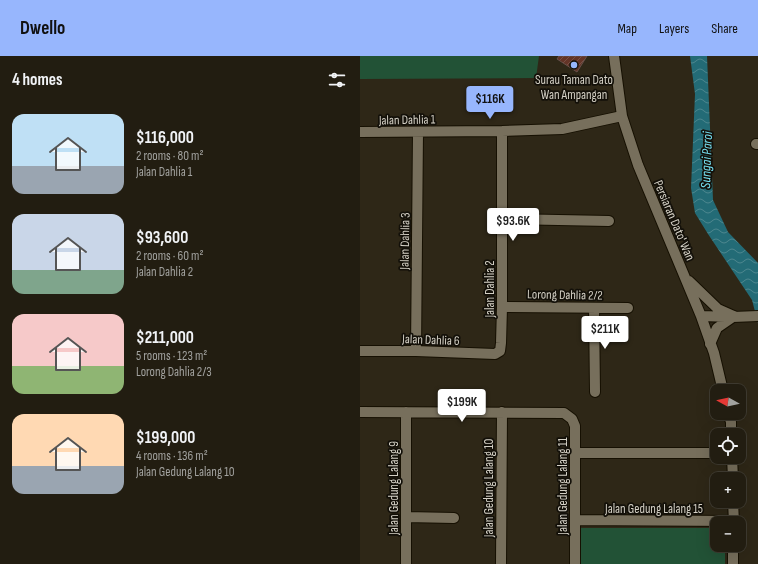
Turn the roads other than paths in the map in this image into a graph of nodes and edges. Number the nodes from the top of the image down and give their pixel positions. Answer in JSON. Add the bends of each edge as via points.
{"nodes":[{"id":1,"x":614,"y":56,"type":"edge"},
{"id":2,"x":622,"y":116,"type":"junction"},
{"id":3,"x":502,"y":131,"type":"junction"},
{"id":4,"x":360,"y":132,"type":"edge"},
{"id":5,"x":418,"y":132,"type":"junction"},
{"id":6,"x":502,"y":219,"type":"junction"},
{"id":7,"x":609,"y":221,"type":"dead end"},
{"id":8,"x":686,"y":278,"type":"junction"},
{"id":9,"x":502,"y":307,"type":"junction"},
{"id":10,"x":594,"y":308,"type":"junction"},
{"id":11,"x":628,"y":308,"type":"dead end"},
{"id":12,"x":701,"y":316,"type":"junction"},
{"id":13,"x":758,"y":316,"type":"edge"},
{"id":14,"x":735,"y":317,"type":"junction"},
{"id":15,"x":710,"y":344,"type":"junction"},
{"id":16,"x":360,"y":351,"type":"edge"},
{"id":17,"x":416,"y":351,"type":"junction"},
{"id":18,"x":500,"y":351,"type":"joint"},
{"id":19,"x":721,"y":384,"type":"edge"},
{"id":20,"x":595,"y":392,"type":"dead end"},
{"id":21,"x":360,"y":412,"type":"edge"},
{"id":22,"x":406,"y":412,"type":"junction"},
{"id":23,"x":502,"y":412,"type":"junction"},
{"id":24,"x":575,"y":453,"type":"junction"},
{"id":25,"x":710,"y":453,"type":"edge"},
{"id":26,"x":406,"y":516,"type":"junction"},
{"id":27,"x":454,"y":518,"type":"dead end"},
{"id":28,"x":575,"y":520,"type":"junction"},
{"id":29,"x":710,"y":522,"type":"edge"},
{"id":30,"x":733,"y":552,"type":"edge"},
{"id":31,"x":406,"y":564,"type":"edge"},
{"id":32,"x":501,"y":564,"type":"edge"},
{"id":33,"x":575,"y":564,"type":"edge"},
{"id":34,"x":733,"y":564,"type":"edge"}],
"edges":[{"from":1,"to":2,"type":"street","name":"Persiaran Dato' Wan"},
{"from":2,"to":3,"type":"street","name":"Jalan Dahlia 1","via":[[562,129]]},
{"from":2,"to":8,"type":"street","name":"Persiaran Dato' Wan","via":[[638,165]]},
{"from":3,"to":5,"type":"street","name":"Jalan Dahlia 1"},
{"from":3,"to":6,"type":"street","name":"Jalan Dahlia 2"},
{"from":4,"to":5,"type":"street","name":"Jalan Dahlia 1"},
{"from":5,"to":17,"type":"street","name":"Jalan Dahlia 3"},
{"from":6,"to":7,"type":"street"},
{"from":6,"to":9,"type":"street","name":"Jalan Dahlia 2"},
{"from":8,"to":12,"type":"street","name":"Persiaran Dato' Wan"},
{"from":8,"to":14,"type":"street","via":[[718,309]]},
{"from":9,"to":10,"type":"street","name":"Lorong Dahlia 2/2"},
{"from":9,"to":18,"type":"street","name":"Jalan Dahlia 2"},
{"from":10,"to":11,"type":"street","name":"Lorong Dahlia 2/2"},
{"from":10,"to":20,"type":"street"},
{"from":12,"to":14,"type":"street"},
{"from":12,"to":15,"type":"street","name":"Persiaran Dato' Wan"},
{"from":13,"to":14,"type":"street"},
{"from":14,"to":15,"type":"street","via":[[717,328]]},
{"from":15,"to":19,"type":"street","name":"Persiaran Dato' Wan"},
{"from":16,"to":17,"type":"street","name":"Jalan Dahlia 6"},
{"from":17,"to":18,"type":"street","name":"Jalan Dahlia 6","via":[[495,354]]},
{"from":21,"to":22,"type":"street"},
{"from":22,"to":23,"type":"street"},
{"from":22,"to":26,"type":"street","name":"Jalan Gedung Lalang 9"},
{"from":23,"to":24,"type":"street","name":"Jalan Gedung Lalang 11","via":[[564,412],[575,426]]},
{"from":23,"to":32,"type":"street","name":"Jalan Gedung Lalang 10"},
{"from":24,"to":25,"type":"street"},
{"from":24,"to":28,"type":"street","name":"Jalan Gedung Lalang 11"},
{"from":26,"to":27,"type":"street"},
{"from":26,"to":31,"type":"street","name":"Jalan Gedung Lalang 9"},
{"from":28,"to":29,"type":"street","name":"Jalan Gedung Lalang 15"},
{"from":28,"to":33,"type":"street","name":"Jalan Gedung Lalang 11"},
{"from":30,"to":34,"type":"street"}]}
